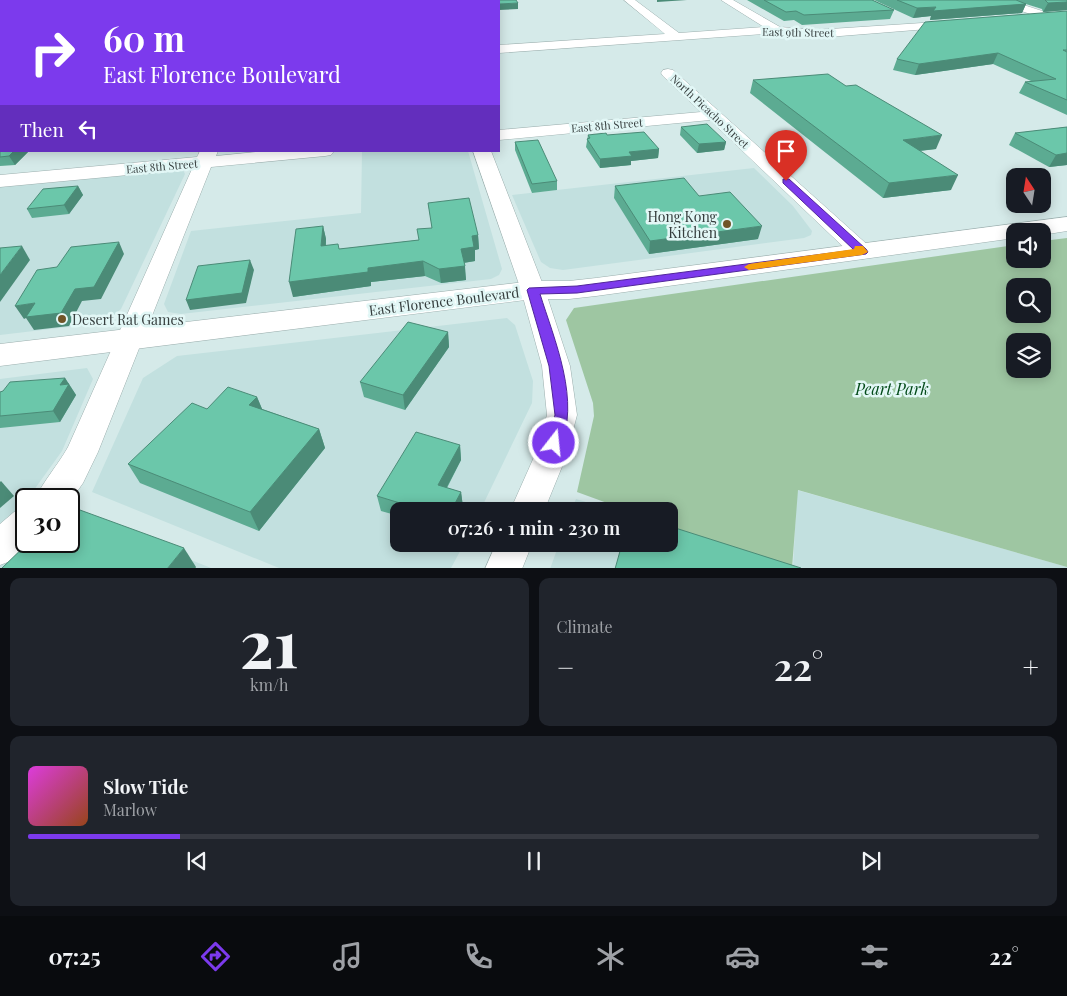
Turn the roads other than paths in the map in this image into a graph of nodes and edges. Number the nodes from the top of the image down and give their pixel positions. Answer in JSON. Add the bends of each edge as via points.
{"nodes":[{"id":1,"x":629,"y":0,"type":"edge"},
{"id":2,"x":726,"y":0,"type":"edge"},
{"id":3,"x":998,"y":0,"type":"edge"},
{"id":4,"x":895,"y":15,"type":"edge"},
{"id":5,"x":1067,"y":16,"type":"edge"},
{"id":6,"x":1049,"y":17,"type":"junction"},
{"id":7,"x":1014,"y":19,"type":"edge"},
{"id":8,"x":969,"y":23,"type":"edge"},
{"id":9,"x":1067,"y":23,"type":"edge"},
{"id":10,"x":921,"y":26,"type":"junction"},
{"id":11,"x":777,"y":30,"type":"junction"},
{"id":12,"x":676,"y":37,"type":"junction"},
{"id":13,"x":500,"y":49,"type":"edge"},
{"id":14,"x":668,"y":72,"type":"dead end"},
{"id":15,"x":714,"y":115,"type":"junction"},
{"id":16,"x":500,"y":135,"type":"edge"},
{"id":17,"x":305,"y":152,"type":"edge"},
{"id":18,"x":482,"y":152,"type":"edge"},
{"id":19,"x":206,"y":157,"type":"edge"},
{"id":20,"x":0,"y":181,"type":"edge"},
{"id":21,"x":1067,"y":224,"type":"edge"},
{"id":22,"x":862,"y":252,"type":"junction"},
{"id":23,"x":533,"y":290,"type":"junction"},
{"id":24,"x":129,"y":339,"type":"junction"},
{"id":25,"x":0,"y":355,"type":"edge"},
{"id":26,"x":60,"y":488,"type":"edge"},
{"id":27,"x":531,"y":502,"type":"edge"},
{"id":28,"x":15,"y":534,"type":"edge"},
{"id":29,"x":0,"y":548,"type":"edge"},
{"id":30,"x":510,"y":552,"type":"edge"},
{"id":31,"x":503,"y":568,"type":"edge"}],
"edges":[{"from":1,"to":12,"type":"street"},
{"from":2,"to":11,"type":"street"},
{"from":3,"to":6,"type":"street"},
{"from":4,"to":10,"type":"street"},
{"from":5,"to":6,"type":"street"},
{"from":6,"to":7,"type":"street"},
{"from":6,"to":9,"type":"street"},
{"from":8,"to":10,"type":"street","name":"East 9th Street"},
{"from":10,"to":11,"type":"street","name":"East 9th Street","via":[[815,34]]},
{"from":11,"to":12,"type":"street","name":"East 9th Street"},
{"from":12,"to":13,"type":"street","name":"East 9th Street"},
{"from":14,"to":15,"type":"street","name":"North Picacho Street"},
{"from":15,"to":16,"type":"street","name":"East 8th Street"},
{"from":15,"to":22,"type":"street","name":"North Picacho Street"},
{"from":17,"to":19,"type":"street","name":"East 8th Street"},
{"from":18,"to":23,"type":"street"},
{"from":19,"to":20,"type":"street","name":"East 8th Street"},
{"from":19,"to":24,"type":"street"},
{"from":21,"to":22,"type":"main road","name":"East Florence Boulevard"},
{"from":22,"to":23,"type":"main road","name":"East Florence Boulevard","via":[[587,288]]},
{"from":23,"to":24,"type":"main road","name":"East Florence Boulevard"},
{"from":23,"to":27,"type":"street","via":[[556,366],[562,415],[550,457]]},
{"from":24,"to":25,"type":"main road","name":"East Florence Boulevard"},
{"from":24,"to":26,"type":"street","via":[[82,452]]},
{"from":28,"to":29,"type":"street"},
{"from":30,"to":31,"type":"street"}]}
